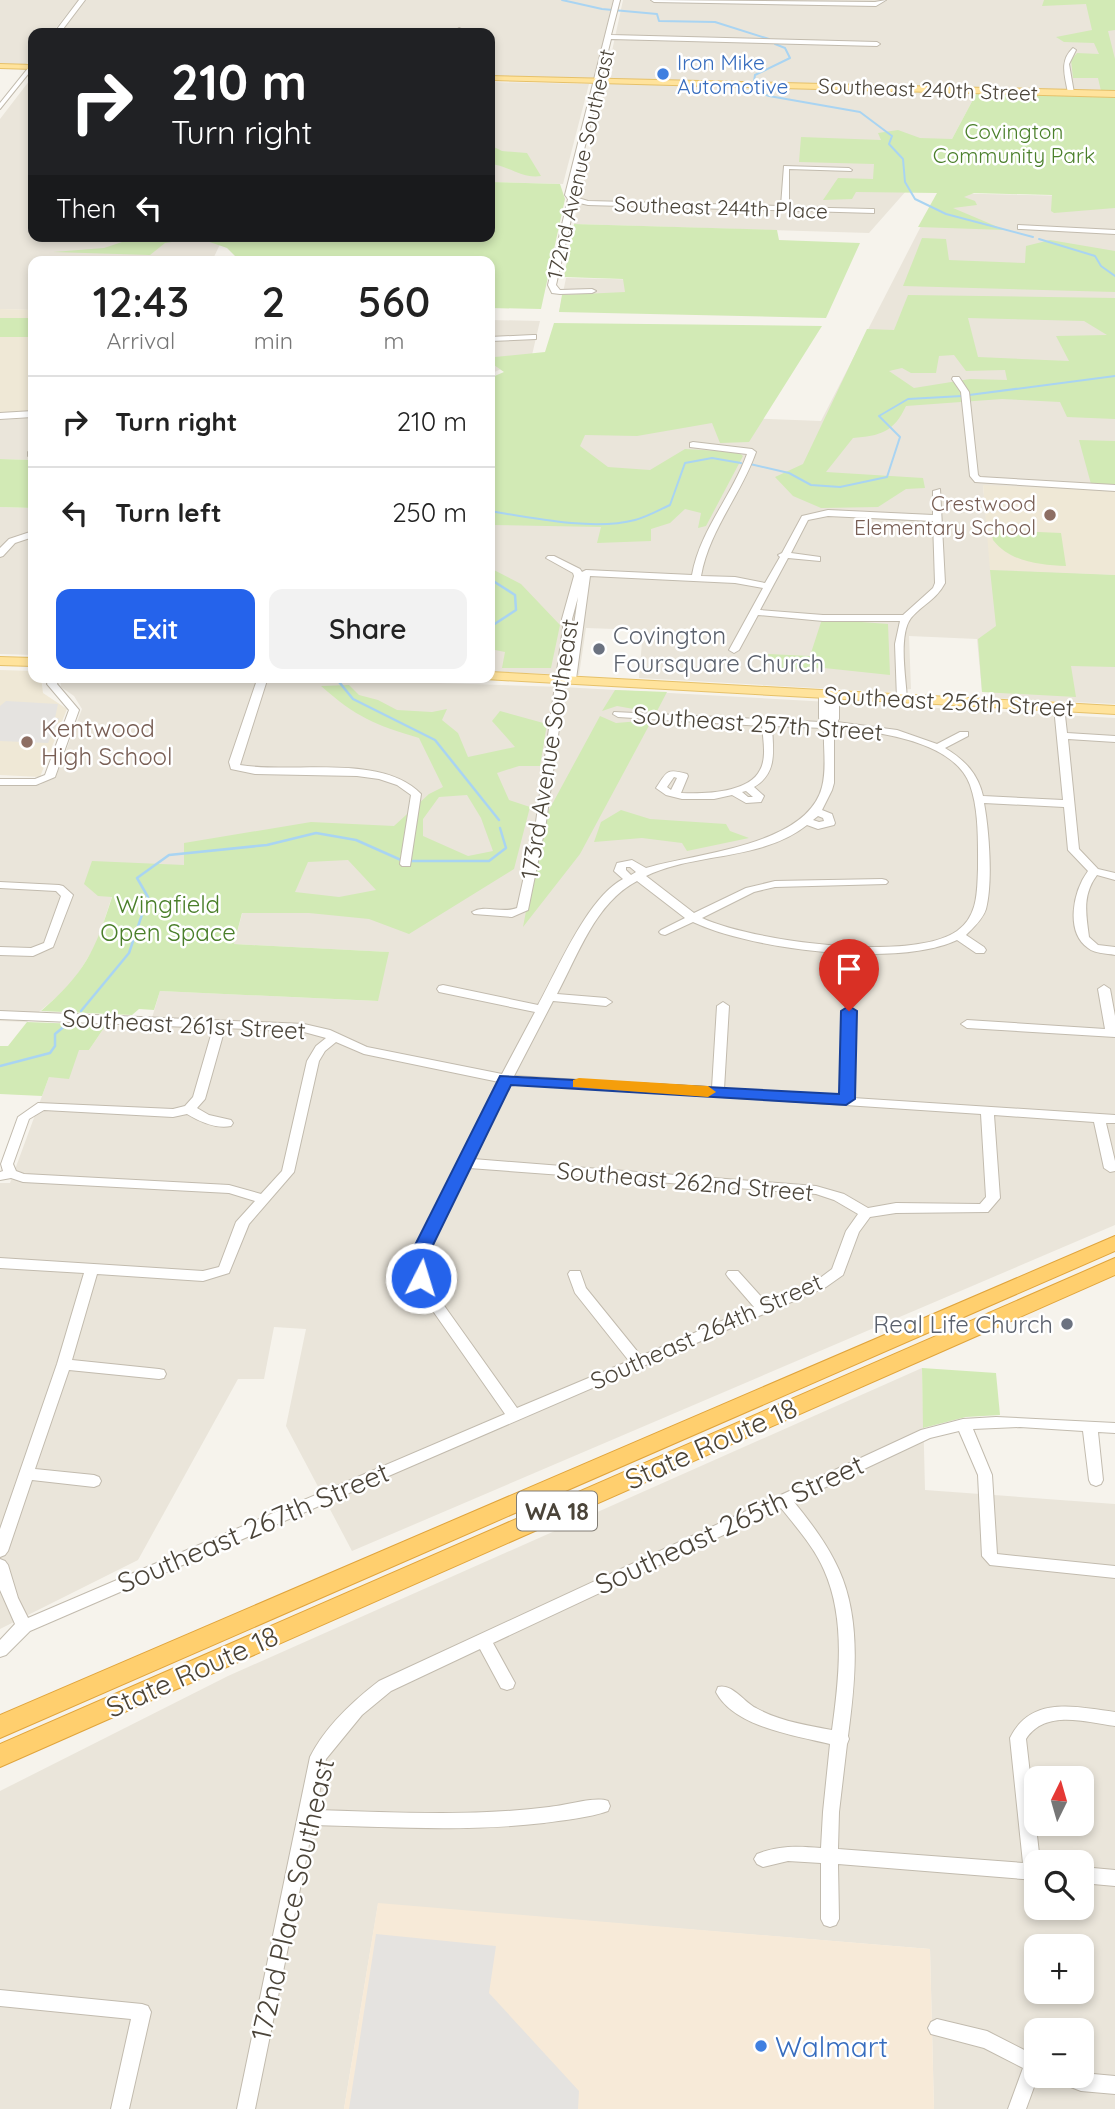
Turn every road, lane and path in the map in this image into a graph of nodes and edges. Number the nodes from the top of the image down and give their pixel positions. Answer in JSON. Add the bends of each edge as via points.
{"nodes":[{"id":1,"x":82,"y":0,"type":"edge"},
{"id":2,"x":654,"y":0,"type":"edge"},
{"id":3,"x":883,"y":0,"type":"edge"},
{"id":4,"x":616,"y":6,"type":"edge"},
{"id":5,"x":61,"y":28,"type":"edge"},
{"id":6,"x":609,"y":37,"type":"junction"},
{"id":7,"x":877,"y":44,"type":"dead end"},
{"id":8,"x":1073,"y":50,"type":"dead end"},
{"id":9,"x":0,"y":66,"type":"edge"},
{"id":10,"x":28,"y":66,"type":"edge"},
{"id":11,"x":28,"y":72,"type":"edge"},
{"id":12,"x":495,"y":78,"type":"edge"},
{"id":13,"x":597,"y":81,"type":"junction"},
{"id":14,"x":1071,"y":93,"type":"junction"},
{"id":15,"x":1115,"y":94,"type":"edge"},
{"id":16,"x":0,"y":107,"type":"edge"},
{"id":17,"x":849,"y":170,"type":"dead end"},
{"id":18,"x":572,"y":199,"type":"junction"},
{"id":19,"x":785,"y":208,"type":"junction"},
{"id":20,"x":871,"y":211,"type":"dead end"},
{"id":21,"x":1021,"y":227,"type":"dead end"},
{"id":22,"x":1115,"y":232,"type":"edge"},
{"id":23,"x":592,"y":291,"type":"dead end"},
{"id":24,"x":533,"y":337,"type":"dead end"},
{"id":25,"x":495,"y":339,"type":"edge"},
{"id":26,"x":956,"y":379,"type":"dead end"},
{"id":27,"x":28,"y":414,"type":"edge"},
{"id":28,"x":0,"y":416,"type":"edge"},
{"id":29,"x":693,"y":445,"type":"dead end"},
{"id":30,"x":1115,"y":488,"type":"edge"},
{"id":31,"x":937,"y":491,"type":"dead end"},
{"id":32,"x":811,"y":515,"type":"joint"},
{"id":33,"x":938,"y":519,"type":"junction"},
{"id":34,"x":28,"y":536,"type":"edge"},
{"id":35,"x":0,"y":554,"type":"edge"},
{"id":36,"x":783,"y":555,"type":"junction"},
{"id":37,"x":551,"y":558,"type":"dead end"},
{"id":38,"x":817,"y":559,"type":"dead end"},
{"id":39,"x":586,"y":573,"type":"joint"},
{"id":40,"x":696,"y":579,"type":"junction"},
{"id":41,"x":767,"y":586,"type":"junction"},
{"id":42,"x":754,"y":612,"type":"junction"},
{"id":43,"x":905,"y":618,"type":"junction"},
{"id":44,"x":734,"y":650,"type":"dead end"},
{"id":45,"x":0,"y":661,"type":"edge"},
{"id":46,"x":28,"y":662,"type":"edge"},
{"id":47,"x":495,"y":676,"type":"edge"},
{"id":48,"x":566,"y":679,"type":"junction"},
{"id":49,"x":52,"y":683,"type":"edge"},
{"id":50,"x":261,"y":683,"type":"edge"},
{"id":51,"x":829,"y":694,"type":"junction"},
{"id":52,"x":902,"y":699,"type":"junction"},
{"id":53,"x":1059,"y":707,"type":"junction"},
{"id":54,"x":1115,"y":710,"type":"edge"},
{"id":55,"x":618,"y":714,"type":"dead end"},
{"id":56,"x":767,"y":723,"type":"junction"},
{"id":57,"x":829,"y":726,"type":"junction"},
{"id":58,"x":964,"y":734,"type":"dead end"},
{"id":59,"x":1064,"y":736,"type":"junction"},
{"id":60,"x":1115,"y":739,"type":"edge"},
{"id":61,"x":938,"y":748,"type":"junction"},
{"id":62,"x":0,"y":782,"type":"edge"},
{"id":63,"x":676,"y":793,"type":"dead end"},
{"id":64,"x":978,"y":800,"type":"junction"},
{"id":65,"x":1069,"y":804,"type":"junction"},
{"id":66,"x":814,"y":811,"type":"junction"},
{"id":67,"x":805,"y":820,"type":"junction"},
{"id":68,"x":406,"y":864,"type":"dead end"},
{"id":69,"x":1094,"y":871,"type":"junction"},
{"id":70,"x":637,"y":876,"type":"junction"},
{"id":71,"x":1115,"y":877,"type":"edge"},
{"id":72,"x":882,"y":882,"type":"dead end"},
{"id":73,"x":0,"y":885,"type":"edge"},
{"id":74,"x":65,"y":891,"type":"joint"},
{"id":75,"x":478,"y":912,"type":"dead end"},
{"id":76,"x":695,"y":919,"type":"junction"},
{"id":77,"x":665,"y":932,"type":"dead end"},
{"id":78,"x":958,"y":935,"type":"junction"},
{"id":79,"x":980,"y":950,"type":"dead end"},
{"id":80,"x":0,"y":951,"type":"edge"},
{"id":81,"x":1115,"y":951,"type":"edge"},
{"id":82,"x":443,"y":989,"type":"dead end"},
{"id":83,"x":1104,"y":989,"type":"dead end"},
{"id":84,"x":606,"y":1002,"type":"dead end"},
{"id":85,"x":545,"y":1003,"type":"junction"},
{"id":86,"x":723,"y":1006,"type":"dead end"},
{"id":87,"x":849,"y":1011,"type":"dead end"},
{"id":88,"x":0,"y":1015,"type":"edge"},
{"id":89,"x":967,"y":1024,"type":"dead end"},
{"id":90,"x":220,"y":1025,"type":"junction"},
{"id":91,"x":1113,"y":1033,"type":"edge"},
{"id":92,"x":333,"y":1038,"type":"junction"},
{"id":93,"x":506,"y":1079,"type":"junction"},
{"id":94,"x":718,"y":1092,"type":"junction"},
{"id":95,"x":846,"y":1099,"type":"junction"},
{"id":96,"x":189,"y":1109,"type":"junction"},
{"id":97,"x":987,"y":1112,"type":"junction"},
{"id":98,"x":1099,"y":1118,"type":"junction"},
{"id":99,"x":1115,"y":1119,"type":"edge"},
{"id":100,"x":227,"y":1123,"type":"dead end"},
{"id":101,"x":465,"y":1163,"type":"junction"},
{"id":102,"x":1110,"y":1168,"type":"dead end"},
{"id":103,"x":5,"y":1175,"type":"edge"},
{"id":104,"x":264,"y":1199,"type":"junction"},
{"id":105,"x":866,"y":1213,"type":"junction"},
{"id":106,"x":1115,"y":1243,"type":"edge"},
{"id":107,"x":0,"y":1263,"type":"edge"},
{"id":108,"x":1115,"y":1266,"type":"edge"},
{"id":109,"x":92,"y":1269,"type":"junction"},
{"id":110,"x":575,"y":1274,"type":"dead end"},
{"id":111,"x":733,"y":1274,"type":"dead end"},
{"id":112,"x":764,"y":1309,"type":"junction"},
{"id":113,"x":638,"y":1362,"type":"junction"},
{"id":114,"x":64,"y":1363,"type":"junction"},
{"id":115,"x":159,"y":1374,"type":"dead end"},
{"id":116,"x":513,"y":1414,"type":"junction"},
{"id":117,"x":963,"y":1424,"type":"junction"},
{"id":118,"x":1090,"y":1427,"type":"junction"},
{"id":119,"x":1115,"y":1428,"type":"edge"},
{"id":120,"x":26,"y":1474,"type":"junction"},
{"id":121,"x":94,"y":1480,"type":"dead end"},
{"id":122,"x":1096,"y":1480,"type":"dead end"},
{"id":123,"x":783,"y":1499,"type":"junction"},
{"id":124,"x":0,"y":1550,"type":"edge"},
{"id":125,"x":995,"y":1561,"type":"joint"},
{"id":126,"x":0,"y":1565,"type":"edge"},
{"id":127,"x":1115,"y":1572,"type":"edge"},
{"id":128,"x":24,"y":1626,"type":"junction"},
{"id":129,"x":483,"y":1640,"type":"junction"},
{"id":130,"x":0,"y":1650,"type":"edge"},
{"id":131,"x":507,"y":1683,"type":"dead end"},
{"id":132,"x":724,"y":1692,"type":"dead end"},
{"id":133,"x":363,"y":1702,"type":"joint"},
{"id":134,"x":1046,"y":1713,"type":"joint"},
{"id":135,"x":1115,"y":1719,"type":"edge"},
{"id":136,"x":0,"y":1727,"type":"edge"},
{"id":137,"x":841,"y":1739,"type":"junction"},
{"id":138,"x":0,"y":1756,"type":"edge"},
{"id":139,"x":602,"y":1806,"type":"dead end"},
{"id":140,"x":304,"y":1817,"type":"junction"},
{"id":141,"x":1031,"y":1850,"type":"edge"},
{"id":142,"x":830,"y":1856,"type":"junction"},
{"id":143,"x":763,"y":1859,"type":"dead end"},
{"id":144,"x":1024,"y":1870,"type":"edge"},
{"id":145,"x":1094,"y":1876,"type":"edge"},
{"id":146,"x":1115,"y":1878,"type":"edge"},
{"id":147,"x":830,"y":1919,"type":"dead end"},
{"id":148,"x":0,"y":1998,"type":"edge"},
{"id":149,"x":937,"y":2028,"type":"dead end"},
{"id":150,"x":1024,"y":2059,"type":"edge"},
{"id":151,"x":1094,"y":2083,"type":"edge"},
{"id":152,"x":1115,"y":2085,"type":"edge"},
{"id":153,"x":1025,"y":2088,"type":"edge"},
{"id":154,"x":120,"y":2109,"type":"edge"},
{"id":155,"x":246,"y":2109,"type":"edge"},
{"id":156,"x":1017,"y":2109,"type":"edge"}],
"edges":[{"from":1,"to":5,"type":"street"},
{"from":2,"to":3,"type":"street","via":[[876,4]]},
{"from":4,"to":6,"type":"street","name":"172nd Avenue Southeast"},
{"from":6,"to":7,"type":"street"},
{"from":6,"to":13,"type":"street","name":"172nd Avenue Southeast"},
{"from":8,"to":14,"type":"street","via":[[1066,64]]},
{"from":9,"to":10,"type":"main road"},
{"from":11,"to":16,"type":"street"},
{"from":12,"to":13,"type":"main road","name":"Southeast 240th Street"},
{"from":13,"to":14,"type":"main road","name":"Southeast 240th Street"},
{"from":13,"to":18,"type":"street","name":"172nd Avenue Southeast","via":[[569,195]]},
{"from":14,"to":15,"type":"main road","name":"Southeast 240th Street"},
{"from":17,"to":19,"type":"street","via":[[786,167]]},
{"from":18,"to":19,"type":"street","name":"Southeast 244th Place"},
{"from":18,"to":23,"type":"street","name":"172nd Avenue Southeast","via":[[553,288]]},
{"from":19,"to":20,"type":"street","name":"Southeast 244th Place"},
{"from":21,"to":22,"type":"street"},
{"from":24,"to":25,"type":"street"},
{"from":26,"to":30,"type":"street","via":[[965,392],[974,477],[987,482]]},
{"from":27,"to":28,"type":"street"},
{"from":29,"to":40,"type":"street","via":[[752,452],[713,524],[697,561]]},
{"from":31,"to":33,"type":"street"},
{"from":32,"to":33,"type":"street"},
{"from":32,"to":36,"type":"street","via":[[800,522]]},
{"from":33,"to":43,"type":"street","via":[[940,583],[934,594]]},
{"from":34,"to":35,"type":"street"},
{"from":36,"to":38,"type":"street"},
{"from":36,"to":41,"type":"street"},
{"from":37,"to":48,"type":"street","name":"173rd Avenue Southeast","via":[[579,576],[567,619]]},
{"from":39,"to":40,"type":"street"},
{"from":39,"to":48,"type":"street"},
{"from":40,"to":41,"type":"street"},
{"from":41,"to":42,"type":"street"},
{"from":42,"to":43,"type":"street"},
{"from":42,"to":44,"type":"street"},
{"from":43,"to":52,"type":"street","via":[[900,630]]},
{"from":45,"to":46,"type":"main road"},
{"from":47,"to":48,"type":"main road","name":"Southeast 256th Street"},
{"from":48,"to":51,"type":"main road","name":"Southeast 256th Street"},
{"from":48,"to":75,"type":"street","name":"173rd Avenue Southeast","via":[[526,902],[512,914]]},
{"from":49,"to":62,"type":"street","via":[[74,710],[50,776],[36,782]]},
{"from":50,"to":68,"type":"street","via":[[235,767],[370,776],[411,788],[416,794],[415,814]]},
{"from":51,"to":52,"type":"main road","name":"Southeast 256th Street"},
{"from":51,"to":57,"type":"street","via":[[834,719]]},
{"from":52,"to":53,"type":"main road","name":"Southeast 256th Street"},
{"from":53,"to":54,"type":"main road","name":"Southeast 256th Street"},
{"from":53,"to":59,"type":"street"},
{"from":55,"to":56,"type":"street","name":"Southeast 257th Street"},
{"from":56,"to":57,"type":"street","name":"Southeast 257th Street"},
{"from":56,"to":63,"type":"street","via":[[765,772],[750,788],[759,796],[757,800],[736,793]]},
{"from":57,"to":61,"type":"street","name":"Southeast 257th Street","via":[[892,731]]},
{"from":57,"to":66,"type":"street","via":[[827,790]]},
{"from":58,"to":61,"type":"street"},
{"from":59,"to":60,"type":"street"},
{"from":59,"to":65,"type":"street"},
{"from":61,"to":64,"type":"street","name":"Southeast 257th Street","via":[[964,767],[975,783]]},
{"from":64,"to":65,"type":"street"},
{"from":64,"to":78,"type":"street","name":"Southeast 257th Street","via":[[984,892],[979,914]]},
{"from":65,"to":69,"type":"street","via":[[1074,850]]},
{"from":66,"to":67,"type":"street"},
{"from":66,"to":67,"type":"street","via":[[830,817],[830,823],[821,826]]},
{"from":67,"to":70,"type":"street","via":[[748,846]]},
{"from":69,"to":71,"type":"street"},
{"from":69,"to":81,"type":"street","via":[[1078,895],[1083,938],[1089,945]]},
{"from":70,"to":76,"type":"street"},
{"from":70,"to":85,"type":"street","via":[[609,896]]},
{"from":72,"to":76,"type":"street","via":[[775,884],[750,890]]},
{"from":73,"to":74,"type":"street"},
{"from":74,"to":80,"type":"street","via":[[67,898],[53,940],[41,950]]},
{"from":76,"to":77,"type":"street"},
{"from":76,"to":78,"type":"street","via":[[743,936],[814,945],[906,948]]},
{"from":78,"to":79,"type":"street"},
{"from":82,"to":85,"type":"street"},
{"from":83,"to":91,"type":"street"},
{"from":84,"to":85,"type":"street"},
{"from":85,"to":93,"type":"street"},
{"from":86,"to":94,"type":"street"},
{"from":87,"to":95,"type":"street"},
{"from":88,"to":90,"type":"street","name":"Southeast 261st Street"},
{"from":89,"to":91,"type":"street"},
{"from":90,"to":92,"type":"street","name":"Southeast 261st Street","via":[[304,1028]]},
{"from":90,"to":96,"type":"street","via":[[199,1099]]},
{"from":92,"to":93,"type":"street","name":"Southeast 261st Street","via":[[364,1050]]},
{"from":92,"to":104,"type":"street","via":[[313,1061],[288,1172]]},
{"from":93,"to":94,"type":"street","name":"Southeast 261st Street"},
{"from":93,"to":101,"type":"street"},
{"from":94,"to":95,"type":"street","name":"Southeast 261st Street"},
{"from":95,"to":97,"type":"street","name":"Southeast 261st Street"},
{"from":96,"to":100,"type":"street","via":[[205,1119]]},
{"from":96,"to":103,"type":"street","via":[[51,1105],[34,1109],[24,1117]]},
{"from":97,"to":98,"type":"street","name":"Southeast 261st Street"},
{"from":97,"to":105,"type":"street","via":[[993,1198],[983,1209],[896,1208]]},
{"from":98,"to":99,"type":"street","name":"Southeast 261st Street"},
{"from":98,"to":102,"type":"street"},
{"from":101,"to":105,"type":"street","name":"Southeast 262nd Street","via":[[816,1190]]},
{"from":101,"to":116,"type":"street","via":[[423,1247],[419,1266],[426,1291]]},
{"from":103,"to":104,"type":"street","via":[[229,1189]]},
{"from":104,"to":109,"type":"street","via":[[243,1222],[228,1267],[220,1273],[203,1276]]},
{"from":105,"to":112,"type":"street","name":"Southeast 264th Street","via":[[853,1230],[838,1272]]},
{"from":106,"to":136,"type":"highway","name":"State Route 18","number":"WA 18"},
{"from":107,"to":109,"type":"street"},
{"from":108,"to":138,"type":"highway","name":"State Route 18","number":"WA 18"},
{"from":109,"to":114,"type":"street"},
{"from":110,"to":113,"type":"street","via":[[580,1290]]},
{"from":111,"to":112,"type":"street"},
{"from":112,"to":113,"type":"street","name":"Southeast 264th Street"},
{"from":113,"to":116,"type":"street","name":"Southeast 264th Street"},
{"from":114,"to":115,"type":"street"},
{"from":114,"to":120,"type":"street"},
{"from":116,"to":128,"type":"street","name":"Southeast 267th Street"},
{"from":117,"to":118,"type":"street","name":"Southeast 265th Street","via":[[994,1421]]},
{"from":117,"to":123,"type":"street","name":"Southeast 265th Street","via":[[926,1434]]},
{"from":117,"to":125,"type":"street","via":[[985,1475],[990,1556]]},
{"from":118,"to":119,"type":"street","name":"Southeast 265th Street"},
{"from":118,"to":122,"type":"street"},
{"from":120,"to":121,"type":"street"},
{"from":120,"to":124,"type":"street"},
{"from":123,"to":129,"type":"street","name":"Southeast 265th Street"},
{"from":123,"to":137,"type":"street","via":[[823,1553],[837,1586],[846,1661]]},
{"from":125,"to":127,"type":"street"},
{"from":126,"to":128,"type":"street"},
{"from":128,"to":130,"type":"street","name":"Southeast 267th Street"},
{"from":129,"to":131,"type":"street"},
{"from":129,"to":133,"type":"street","name":"Southeast 265th Street","via":[[385,1686]]},
{"from":132,"to":137,"type":"street","via":[[741,1711],[768,1722]]},
{"from":133,"to":140,"type":"street","name":"172nd Place Southeast","via":[[318,1757]]},
{"from":134,"to":135,"type":"street"},
{"from":134,"to":141,"type":"street","via":[[1024,1725],[1018,1738]]},
{"from":137,"to":142,"type":"street"},
{"from":139,"to":140,"type":"street","via":[[566,1814],[462,1821]]},
{"from":140,"to":155,"type":"street","name":"172nd Place Southeast"},
{"from":142,"to":143,"type":"street","via":[[789,1853]]},
{"from":142,"to":144,"type":"street"},
{"from":142,"to":147,"type":"street"},
{"from":145,"to":146,"type":"street"},
{"from":148,"to":154,"type":"street","via":[[142,2012]]},
{"from":149,"to":150,"type":"street","via":[[988,2040]]},
{"from":151,"to":152,"type":"street"},
{"from":153,"to":156,"type":"street"}]}
